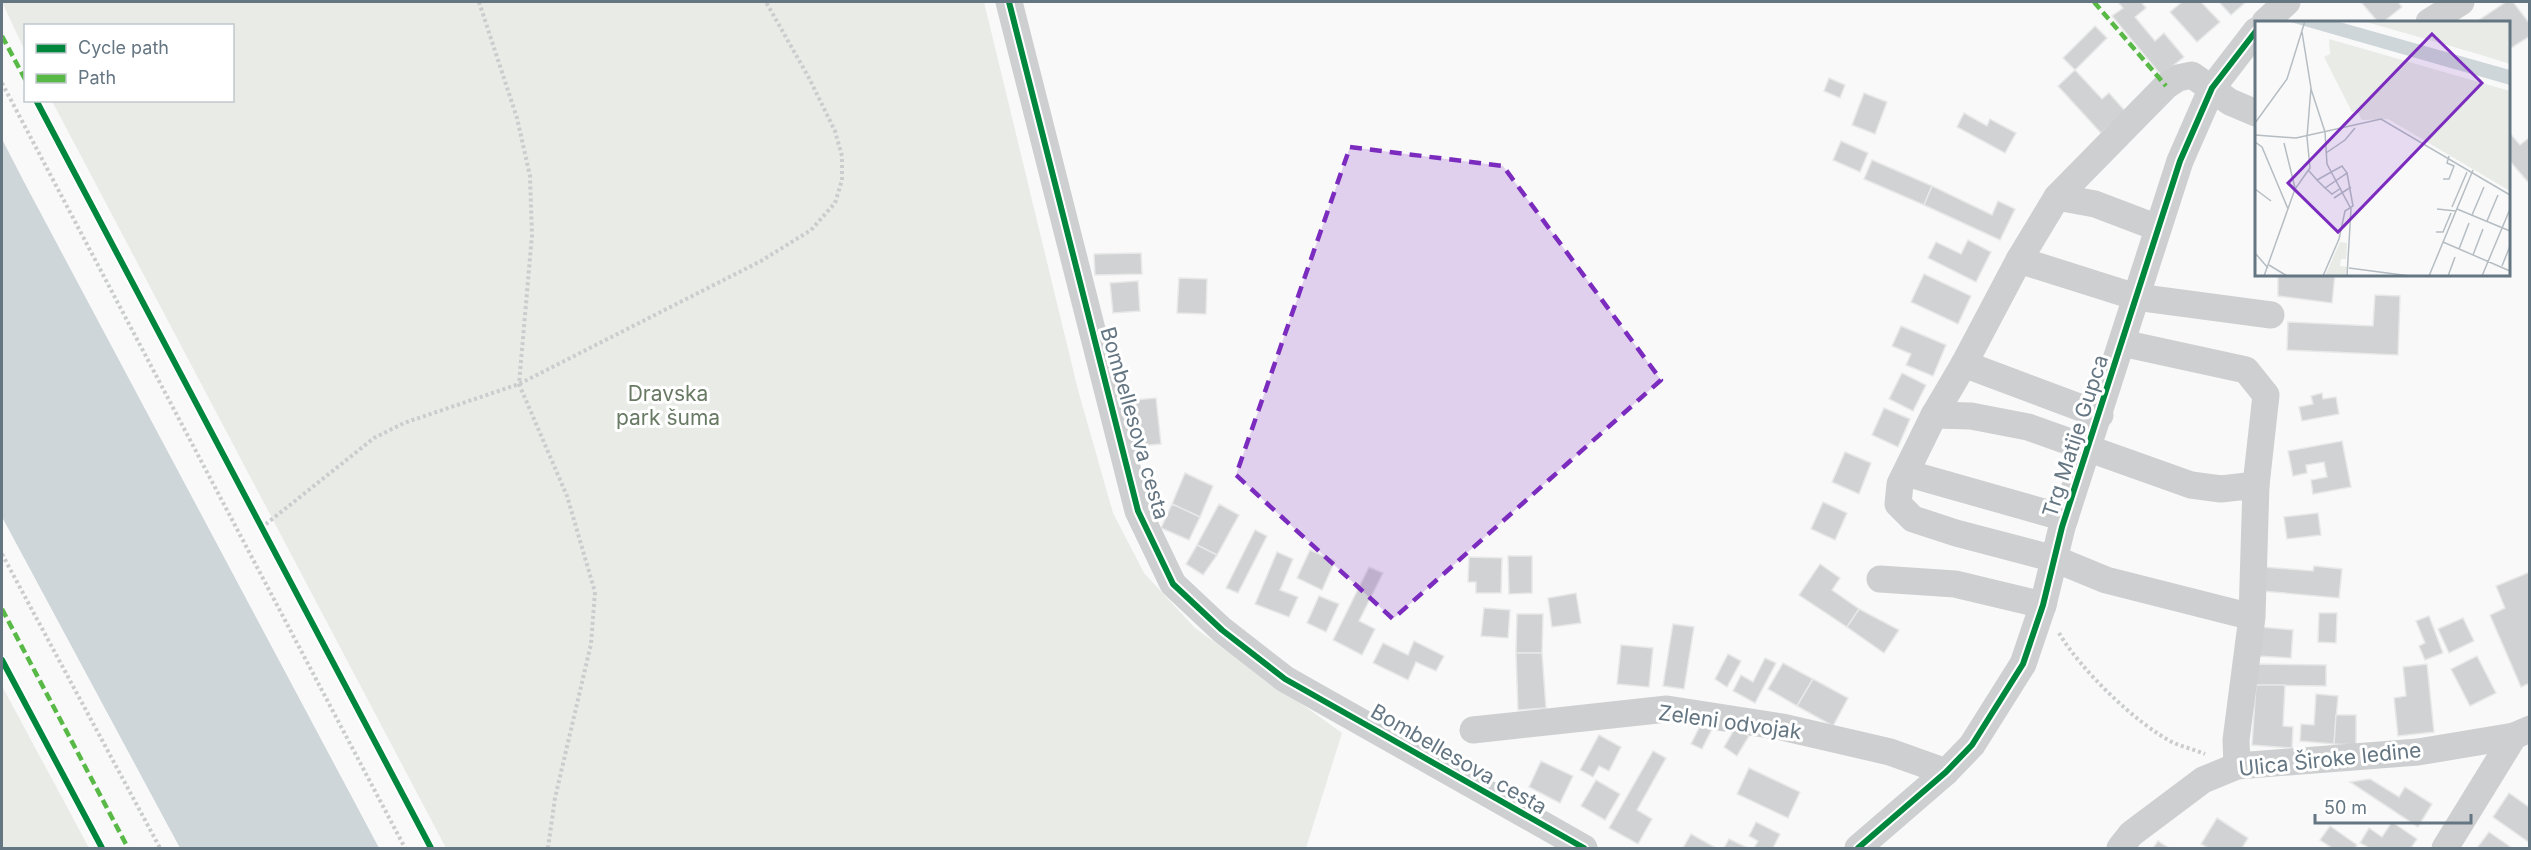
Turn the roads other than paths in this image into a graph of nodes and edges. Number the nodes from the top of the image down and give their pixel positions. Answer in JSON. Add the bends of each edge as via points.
{"nodes":[{"id":1,"x":1009,"y":2,"type":"edge"},
{"id":2,"x":2287,"y":2,"type":"edge"},
{"id":3,"x":2461,"y":2,"type":"edge"},
{"id":4,"x":2266,"y":21,"type":"edge"},
{"id":5,"x":2431,"y":21,"type":"edge"},
{"id":6,"x":2255,"y":32,"type":"edge"},
{"id":7,"x":2212,"y":88,"type":"junction"},
{"id":8,"x":2255,"y":114,"type":"edge"},
{"id":9,"x":2057,"y":197,"type":"junction"},
{"id":10,"x":2158,"y":228,"type":"junction"},
{"id":11,"x":2019,"y":260,"type":"junction"},
{"id":12,"x":2136,"y":297,"type":"junction"},
{"id":13,"x":2271,"y":315,"type":"dead end"},
{"id":14,"x":2122,"y":343,"type":"junction"},
{"id":15,"x":1964,"y":364,"type":"junction"},
{"id":16,"x":1934,"y":415,"type":"junction"},
{"id":17,"x":2100,"y":415,"type":"junction"},
{"id":18,"x":2089,"y":448,"type":"junction"},
{"id":19,"x":1906,"y":473,"type":"junction"},
{"id":20,"x":2256,"y":485,"type":"junction"},
{"id":21,"x":2065,"y":518,"type":"junction"},
{"id":22,"x":2055,"y":559,"type":"junction"},
{"id":23,"x":1880,"y":579,"type":"dead end"},
{"id":24,"x":2043,"y":605,"type":"junction"},
{"id":25,"x":2252,"y":616,"type":"junction"},
{"id":26,"x":1473,"y":730,"type":"dead end"},
{"id":27,"x":2522,"y":732,"type":"edge"},
{"id":28,"x":2237,"y":766,"type":"junction"},
{"id":29,"x":1946,"y":772,"type":"junction"},
{"id":30,"x":1584,"y":849,"type":"edge"},
{"id":31,"x":1858,"y":849,"type":"edge"},
{"id":32,"x":2120,"y":849,"type":"edge"},
{"id":33,"x":2445,"y":849,"type":"edge"}],
"edges":[{"from":1,"to":30,"type":"street","name":"Bombellesova cesta","via":[[1138,511],[1173,584],[1222,630],[1285,679]]},
{"from":2,"to":4,"type":"street"},
{"from":3,"to":5,"type":"street"},
{"from":6,"to":7,"type":"street","name":"Trg Matije Gupca"},
{"from":7,"to":8,"type":"street"},
{"from":7,"to":9,"type":"street","via":[[2192,75],[2172,82]]},
{"from":7,"to":10,"type":"street","name":"Trg Matije Gupca","via":[[2180,162]]},
{"from":9,"to":10,"type":"street","via":[[2095,204]]},
{"from":9,"to":11,"type":"street"},
{"from":10,"to":12,"type":"street","name":"Trg Matije Gupca"},
{"from":11,"to":12,"type":"street"},
{"from":11,"to":15,"type":"street"},
{"from":12,"to":13,"type":"street"},
{"from":12,"to":14,"type":"street","name":"Trg Matije Gupca"},
{"from":14,"to":17,"type":"street","name":"Trg Matije Gupca"},
{"from":14,"to":20,"type":"street","via":[[2246,370],[2265,395]]},
{"from":15,"to":16,"type":"street"},
{"from":15,"to":17,"type":"street"},
{"from":16,"to":18,"type":"street","name":"Trg Matije Gupca","via":[[1971,416],[2028,427]]},
{"from":16,"to":19,"type":"street"},
{"from":17,"to":18,"type":"street","name":"Trg Matije Gupca"},
{"from":18,"to":20,"type":"street","name":"Trg Matije Gupca","via":[[2191,485],[2221,489]]},
{"from":18,"to":21,"type":"street","name":"Trg Matije Gupca"},
{"from":19,"to":21,"type":"street"},
{"from":19,"to":22,"type":"street","via":[[1900,484],[1898,504],[1913,519]]},
{"from":20,"to":25,"type":"street"},
{"from":21,"to":22,"type":"street","name":"Trg Matije Gupca"},
{"from":22,"to":24,"type":"street","name":"Trg Matije Gupca"},
{"from":22,"to":25,"type":"street","via":[[2106,580]]},
{"from":23,"to":24,"type":"street","via":[[1955,584]]},
{"from":24,"to":29,"type":"street","name":"Trg Matije Gupca","via":[[2024,664],[1972,745]]},
{"from":25,"to":28,"type":"street","via":[[2236,740]]},
{"from":26,"to":29,"type":"street","name":"Zeleni odvojak","via":[[1667,709],[1782,727],[1890,752]]},
{"from":27,"to":28,"type":"street","name":"Ulica Široke ledine","via":[[2418,752]]},
{"from":27,"to":33,"type":"street"},
{"from":28,"to":32,"type":"street","name":"Ulica Široke ledine","via":[[2203,780],[2131,834]]},
{"from":29,"to":31,"type":"street","name":"Trg Matije Gupca"}]}
